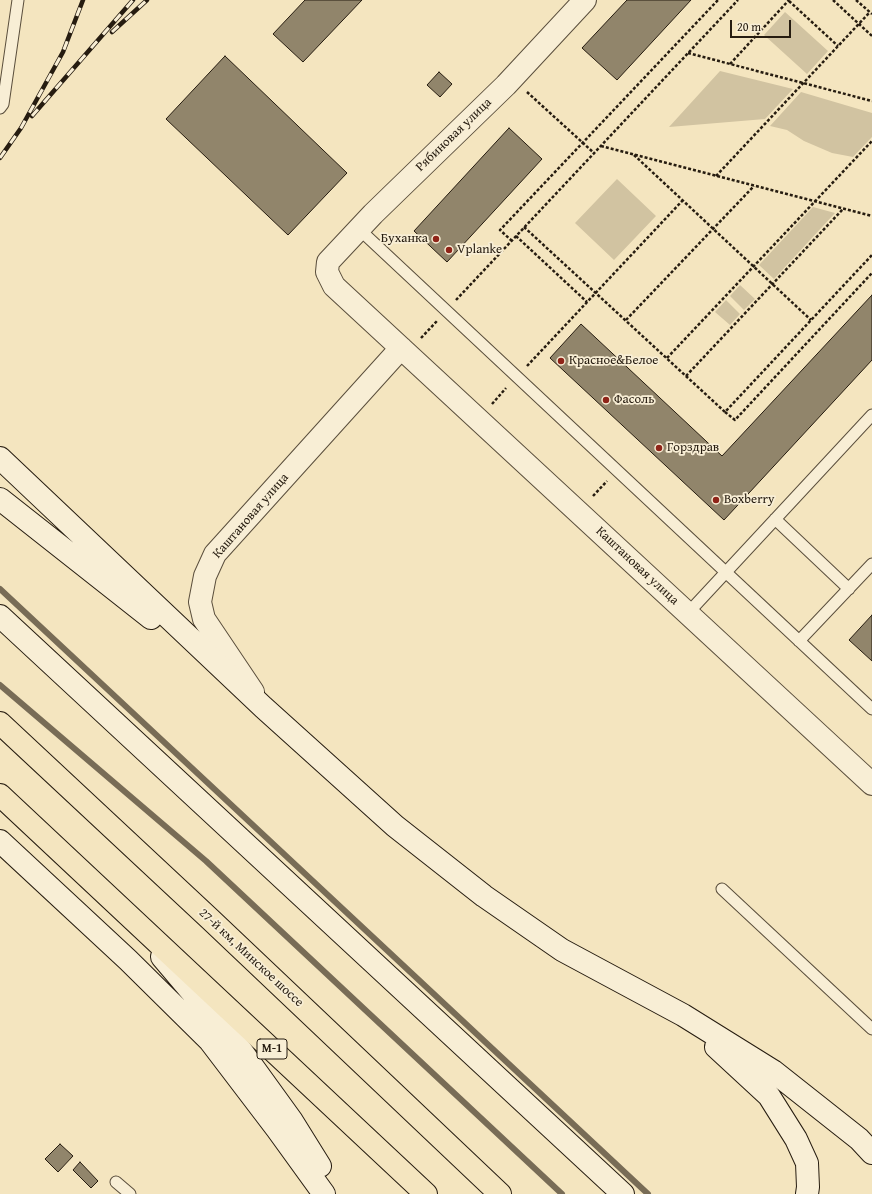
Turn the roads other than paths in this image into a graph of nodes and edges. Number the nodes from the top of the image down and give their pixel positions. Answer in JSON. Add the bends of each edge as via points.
{"nodes":[{"id":1,"x":18,"y":0,"type":"edge"},
{"id":2,"x":585,"y":0,"type":"edge"},
{"id":3,"x":0,"y":108,"type":"edge"},
{"id":4,"x":359,"y":229,"type":"junction"},
{"id":5,"x":327,"y":272,"type":"joint"},
{"id":6,"x":401,"y":348,"type":"junction"},
{"id":7,"x":872,"y":415,"type":"edge"},
{"id":8,"x":0,"y":458,"type":"edge"},
{"id":9,"x":0,"y":499,"type":"edge"},
{"id":10,"x":775,"y":519,"type":"junction"},
{"id":11,"x":872,"y":564,"type":"edge"},
{"id":12,"x":726,"y":572,"type":"junction"},
{"id":13,"x":849,"y":589,"type":"junction"},
{"id":14,"x":688,"y":613,"type":"junction"},
{"id":15,"x":0,"y":616,"type":"edge"},
{"id":16,"x":799,"y":641,"type":"junction"},
{"id":17,"x":263,"y":707,"type":"junction"},
{"id":18,"x":872,"y":709,"type":"edge"},
{"id":19,"x":0,"y":723,"type":"edge"},
{"id":20,"x":872,"y":784,"type":"edge"},
{"id":21,"x":0,"y":795,"type":"edge"},
{"id":22,"x":0,"y":841,"type":"edge"},
{"id":23,"x":722,"y":889,"type":"dead end"},
{"id":24,"x":117,"y":905,"type":"junction"},
{"id":25,"x":683,"y":1015,"type":"junction"},
{"id":26,"x":872,"y":1029,"type":"edge"},
{"id":27,"x":872,"y":1153,"type":"edge"},
{"id":28,"x":116,"y":1182,"type":"dead end"},
{"id":29,"x":130,"y":1194,"type":"edge"},
{"id":30,"x":324,"y":1194,"type":"edge"},
{"id":31,"x":337,"y":1194,"type":"edge"},
{"id":32,"x":426,"y":1194,"type":"edge"},
{"id":33,"x":500,"y":1194,"type":"edge"},
{"id":34,"x":623,"y":1194,"type":"edge"},
{"id":35,"x":807,"y":1194,"type":"edge"}],
"edges":[{"from":1,"to":3,"type":"lane","via":[[3,104]]},
{"from":2,"to":4,"type":"street","name":"Рябиновая улица","via":[[506,85]]},
{"from":4,"to":5,"type":"street","name":"Рябиновая улица","via":[[328,262]]},
{"from":4,"to":12,"type":"lane"},
{"from":5,"to":6,"type":"street","name":"Каштановая улица","via":[[334,286]]},
{"from":6,"to":14,"type":"street","name":"Каштановая улица"},
{"from":6,"to":17,"type":"street","name":"Каштановая улица","via":[[215,554],[205,576],[200,602],[204,618]]},
{"from":7,"to":10,"type":"lane"},
{"from":8,"to":17,"type":"street"},
{"from":9,"to":17,"type":"street"},
{"from":10,"to":12,"type":"lane"},
{"from":10,"to":13,"type":"lane"},
{"from":11,"to":13,"type":"lane"},
{"from":12,"to":14,"type":"lane"},
{"from":12,"to":16,"type":"lane"},
{"from":13,"to":16,"type":"lane"},
{"from":14,"to":20,"type":"street","name":"Каштановая улица"},
{"from":15,"to":34,"type":"street"},
{"from":16,"to":18,"type":"lane"},
{"from":17,"to":25,"type":"street","via":[[395,826],[484,896],[562,950]]},
{"from":19,"to":33,"type":"highway","name":"27-й км, Минское шоссе"},
{"from":21,"to":24,"type":"highway","number":"М-1"},
{"from":22,"to":30,"type":"street","via":[[128,960],[210,1041]]},
{"from":23,"to":26,"type":"lane"},
{"from":24,"to":31,"type":"street","via":[[240,1049],[292,1121]]},
{"from":24,"to":32,"type":"highway","number":"М-1"},
{"from":25,"to":27,"type":"street","via":[[774,1071],[859,1139]]},
{"from":25,"to":35,"type":"street","via":[[769,1096],[796,1139],[807,1163]]},
{"from":28,"to":29,"type":"lane"}]}
